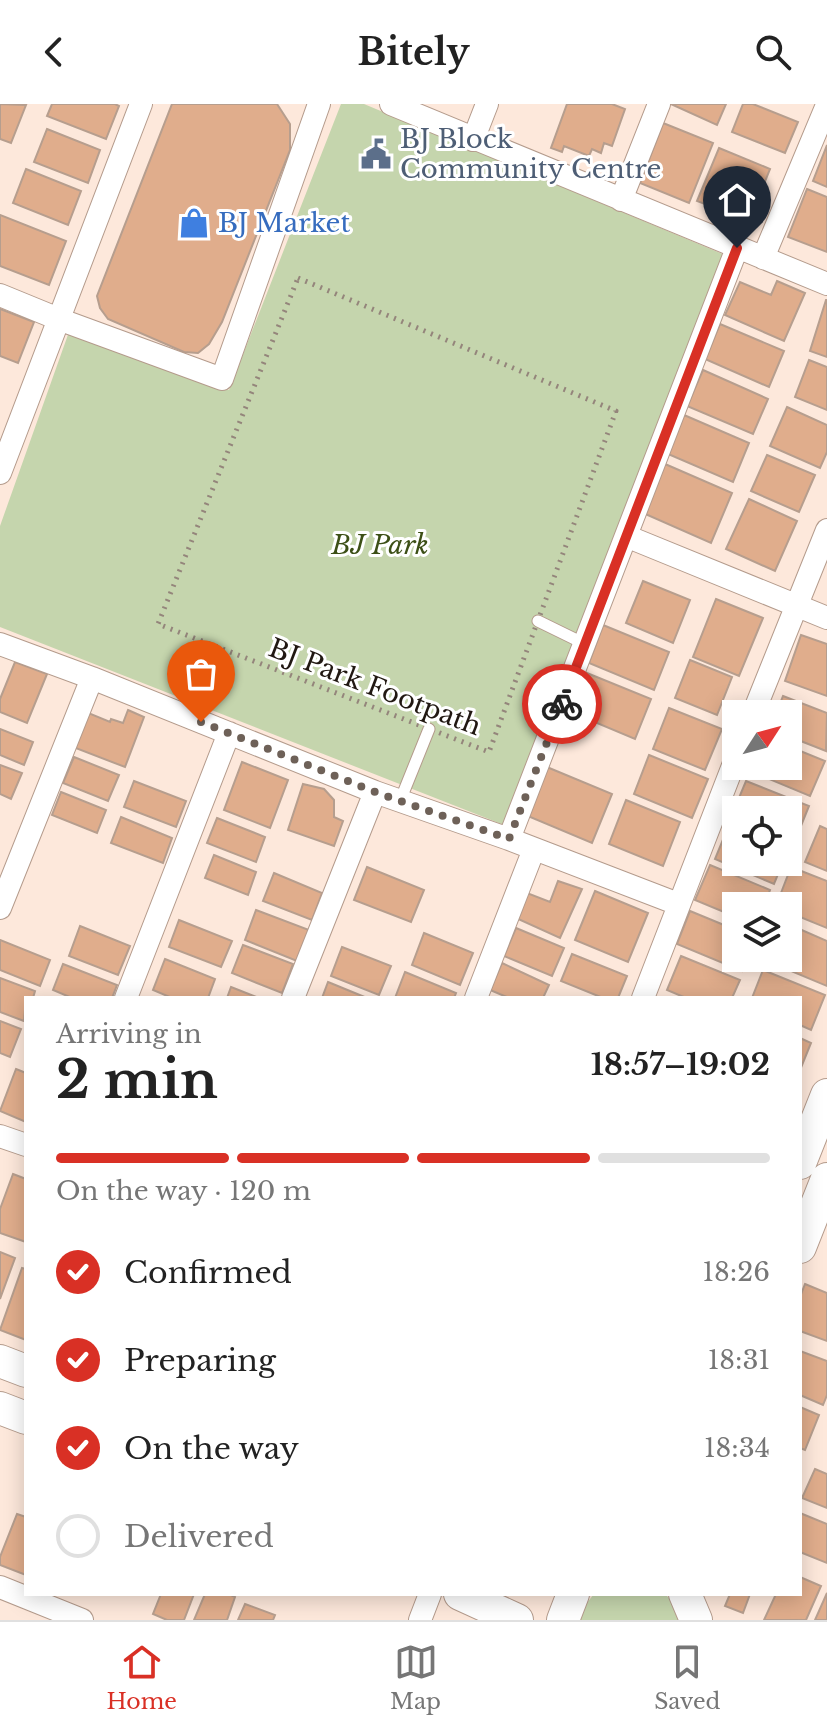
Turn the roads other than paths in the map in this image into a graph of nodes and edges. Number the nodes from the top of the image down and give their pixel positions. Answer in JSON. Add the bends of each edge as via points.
{"nodes":[{"id":1,"x":141,"y":104,"type":"edge"},
{"id":2,"x":319,"y":104,"type":"edge"},
{"id":3,"x":391,"y":104,"type":"edge"},
{"id":4,"x":487,"y":104,"type":"edge"},
{"id":5,"x":659,"y":104,"type":"edge"},
{"id":6,"x":827,"y":105,"type":"edge"},
{"id":7,"x":473,"y":140,"type":"junction"},
{"id":8,"x":621,"y":200,"type":"junction"},
{"id":9,"x":737,"y":248,"type":"junction"},
{"id":10,"x":763,"y":258,"type":"junction"},
{"id":11,"x":827,"y":284,"type":"edge"},
{"id":12,"x":0,"y":295,"type":"edge"},
{"id":13,"x":61,"y":320,"type":"junction"},
{"id":14,"x":0,"y":473,"type":"edge"},
{"id":15,"x":827,"y":530,"type":"edge"},
{"id":16,"x":626,"y":536,"type":"junction"},
{"id":17,"x":797,"y":605,"type":"junction"},
{"id":18,"x":827,"y":618,"type":"edge"},
{"id":19,"x":538,"y":621,"type":"road end"},
{"id":20,"x":0,"y":644,"type":"edge"},
{"id":21,"x":585,"y":644,"type":"junction"},
{"id":22,"x":92,"y":678,"type":"junction"},
{"id":23,"x":759,"y":700,"type":"edge"},
{"id":24,"x":429,"y":729,"type":"road end"},
{"id":25,"x":229,"y":733,"type":"junction"},
{"id":26,"x":727,"y":780,"type":"edge"},
{"id":27,"x":375,"y":792,"type":"junction"},
{"id":28,"x":400,"y":801,"type":"junction"},
{"id":29,"x":509,"y":839,"type":"junction"},
{"id":30,"x":534,"y":849,"type":"junction"},
{"id":31,"x":678,"y":904,"type":"junction"},
{"id":32,"x":0,"y":908,"type":"edge"},
{"id":33,"x":127,"y":996,"type":"edge"},
{"id":34,"x":294,"y":996,"type":"edge"},
{"id":35,"x":477,"y":996,"type":"edge"},
{"id":36,"x":644,"y":996,"type":"edge"},
{"id":37,"x":827,"y":1095,"type":"edge"},
{"id":38,"x":0,"y":1136,"type":"edge"},
{"id":39,"x":24,"y":1144,"type":"edge"},
{"id":40,"x":802,"y":1158,"type":"edge"},
{"id":41,"x":827,"y":1179,"type":"edge"},
{"id":42,"x":802,"y":1242,"type":"edge"},
{"id":43,"x":0,"y":1361,"type":"edge"},
{"id":44,"x":24,"y":1370,"type":"edge"},
{"id":45,"x":0,"y":1408,"type":"edge"},
{"id":46,"x":24,"y":1417,"type":"edge"},
{"id":47,"x":0,"y":1587,"type":"edge"},
{"id":48,"x":429,"y":1596,"type":"edge"},
{"id":49,"x":464,"y":1596,"type":"edge"},
{"id":50,"x":572,"y":1596,"type":"edge"},
{"id":51,"x":686,"y":1596,"type":"edge"},
{"id":52,"x":52,"y":1615,"type":"edge"},
{"id":53,"x":82,"y":1620,"type":"edge"},
{"id":54,"x":420,"y":1620,"type":"edge"},
{"id":55,"x":517,"y":1620,"type":"edge"},
{"id":56,"x":563,"y":1620,"type":"edge"},
{"id":57,"x":696,"y":1620,"type":"edge"}],
"edges":[{"from":1,"to":13,"type":"street"},
{"from":2,"to":13,"type":"street","via":[[222,379]]},
{"from":3,"to":7,"type":"street"},
{"from":4,"to":7,"type":"street"},
{"from":5,"to":8,"type":"street"},
{"from":6,"to":10,"type":"street"},
{"from":7,"to":8,"type":"street"},
{"from":8,"to":9,"type":"street"},
{"from":9,"to":10,"type":"street"},
{"from":9,"to":16,"type":"street"},
{"from":10,"to":11,"type":"street"},
{"from":12,"to":13,"type":"street"},
{"from":13,"to":14,"type":"street"},
{"from":15,"to":17,"type":"street"},
{"from":16,"to":17,"type":"street"},
{"from":16,"to":21,"type":"street"},
{"from":17,"to":18,"type":"street"},
{"from":17,"to":23,"type":"street"},
{"from":19,"to":21,"type":"lane"},
{"from":20,"to":22,"type":"street"},
{"from":21,"to":29,"type":"street"},
{"from":22,"to":25,"type":"street"},
{"from":22,"to":32,"type":"street"},
{"from":24,"to":28,"type":"lane"},
{"from":25,"to":27,"type":"street"},
{"from":25,"to":33,"type":"street"},
{"from":26,"to":31,"type":"street"},
{"from":27,"to":28,"type":"street"},
{"from":27,"to":34,"type":"street"},
{"from":28,"to":29,"type":"street"},
{"from":29,"to":30,"type":"street"},
{"from":30,"to":31,"type":"street"},
{"from":30,"to":35,"type":"street"},
{"from":31,"to":36,"type":"street"},
{"from":37,"to":40,"type":"main road"},
{"from":38,"to":39,"type":"street"},
{"from":41,"to":42,"type":"main road"},
{"from":43,"to":44,"type":"main road"},
{"from":45,"to":46,"type":"main road"},
{"from":47,"to":52,"type":"street"},
{"from":48,"to":54,"type":"street"},
{"from":49,"to":55,"type":"main road"},
{"from":50,"to":56,"type":"main road"},
{"from":51,"to":57,"type":"main road"},
{"from":52,"to":53,"type":"street"}]}
